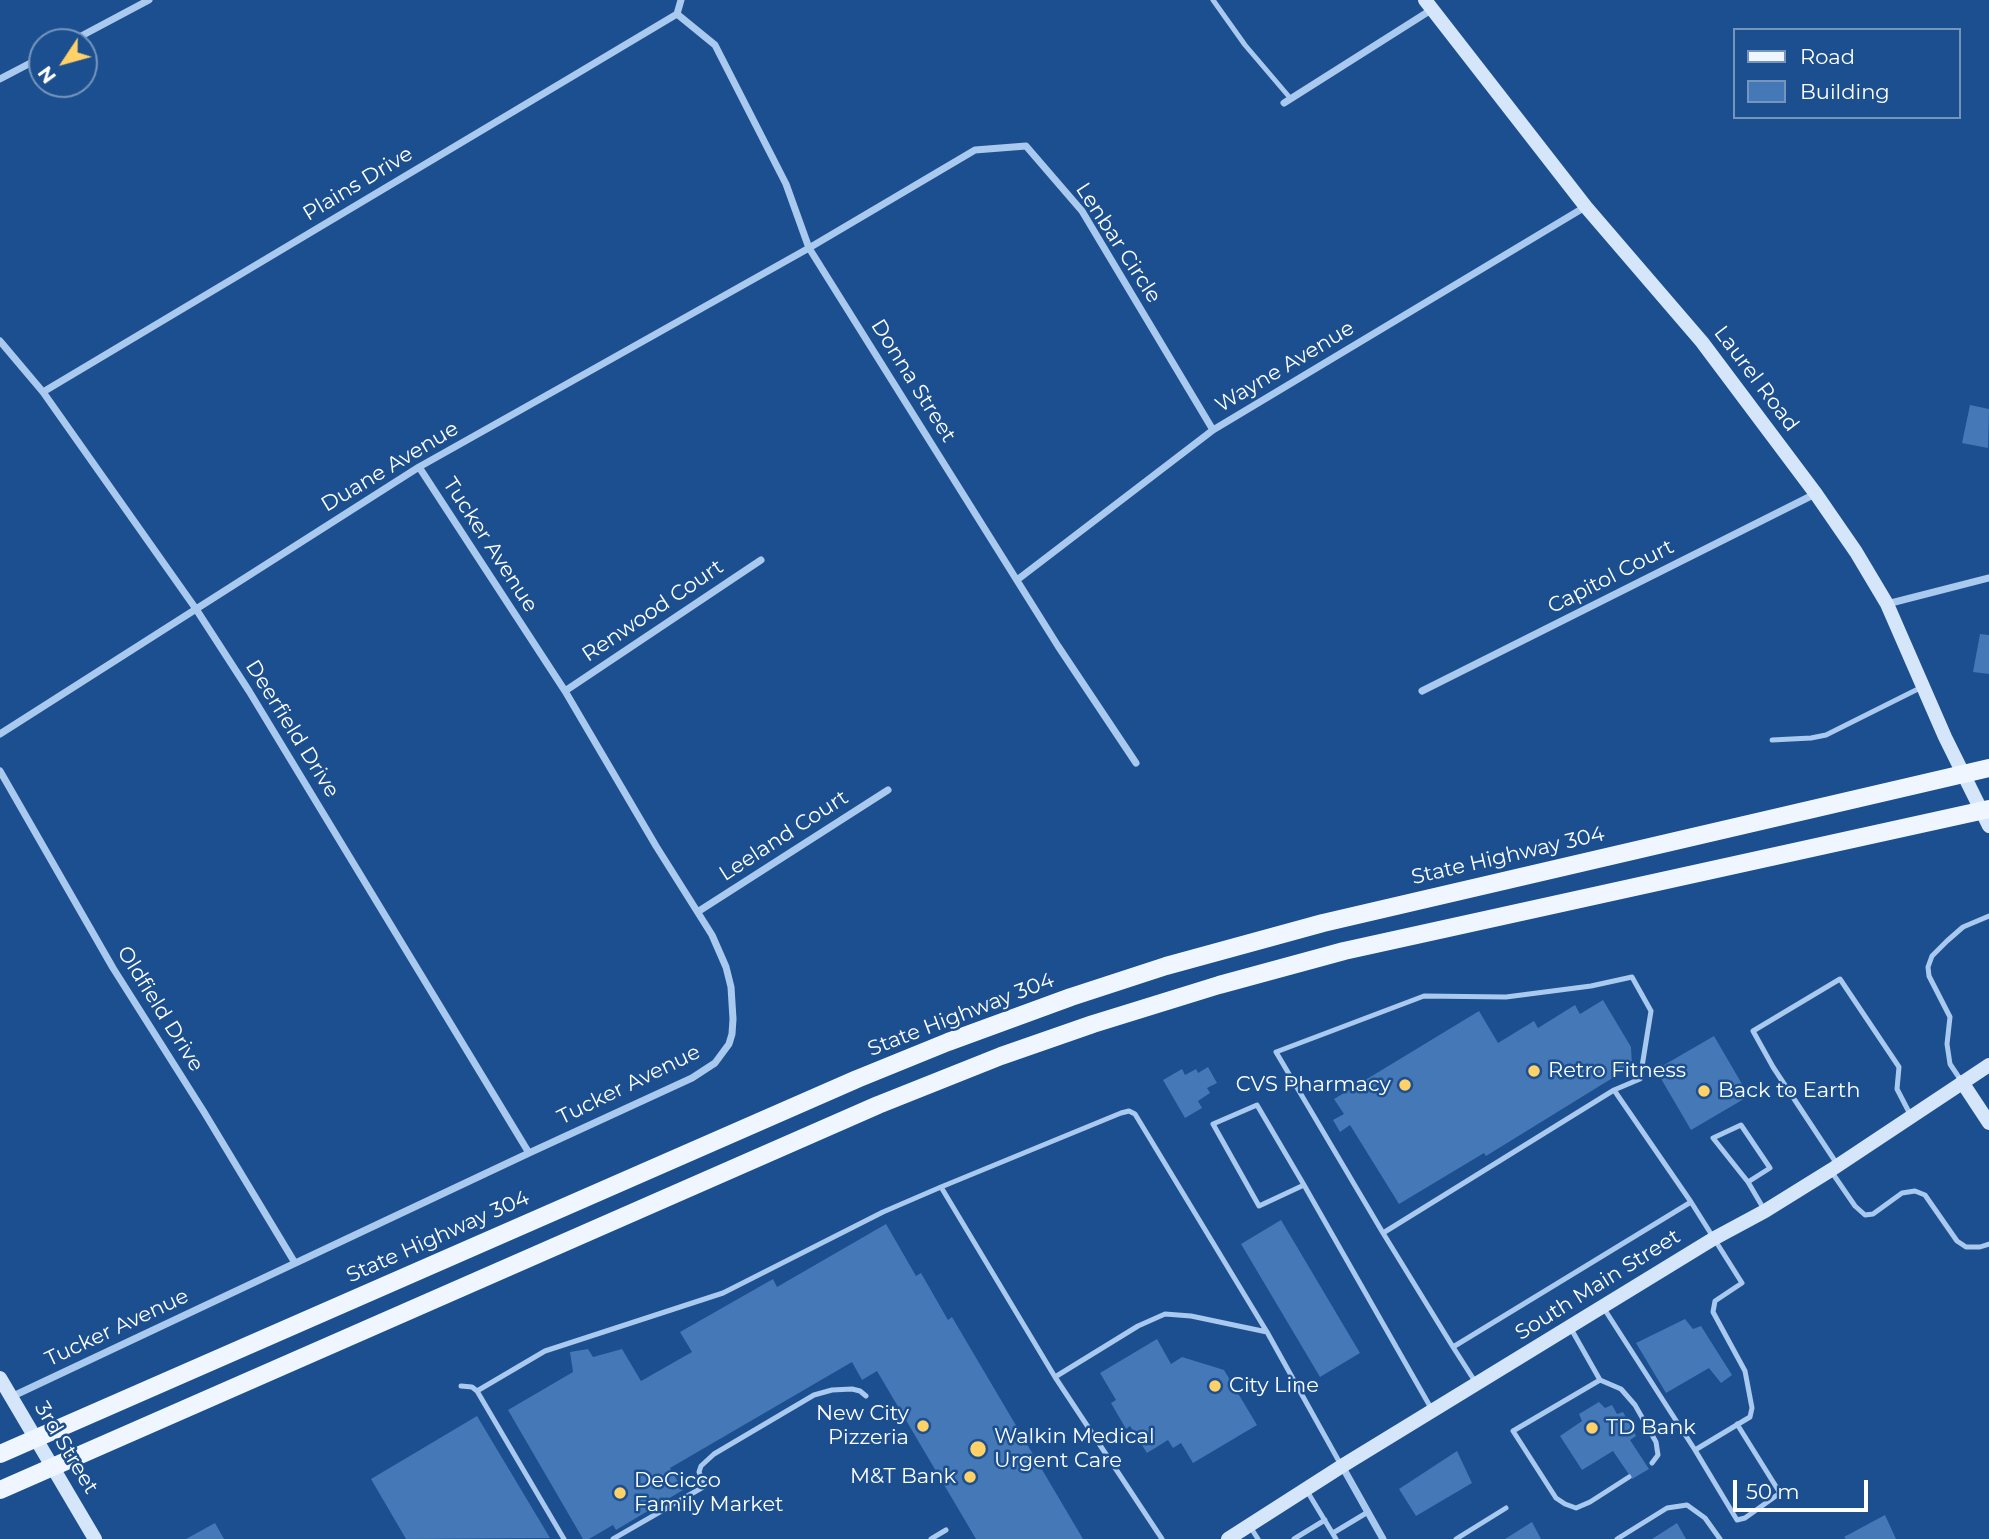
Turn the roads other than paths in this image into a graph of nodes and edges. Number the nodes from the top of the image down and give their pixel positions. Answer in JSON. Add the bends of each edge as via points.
{"nodes":[{"id":1,"x":149,"y":0,"type":"edge"},
{"id":2,"x":681,"y":0,"type":"edge"},
{"id":3,"x":1213,"y":0,"type":"edge"},
{"id":4,"x":1428,"y":5,"type":"edge"},
{"id":5,"x":677,"y":14,"type":"junction"},
{"id":6,"x":96,"y":28,"type":"edge"},
{"id":7,"x":28,"y":64,"type":"edge"},
{"id":8,"x":0,"y":79,"type":"edge"},
{"id":9,"x":1287,"y":101,"type":"joint"},
{"id":10,"x":1586,"y":207,"type":"junction"},
{"id":11,"x":808,"y":248,"type":"junction"},
{"id":12,"x":0,"y":341,"type":"edge"},
{"id":13,"x":43,"y":391,"type":"junction"},
{"id":14,"x":1213,"y":430,"type":"junction"},
{"id":15,"x":419,"y":467,"type":"junction"},
{"id":16,"x":1816,"y":494,"type":"junction"},
{"id":17,"x":761,"y":561,"type":"dead end"},
{"id":18,"x":1989,"y":578,"type":"edge"},
{"id":19,"x":1017,"y":580,"type":"junction"},
{"id":20,"x":1887,"y":604,"type":"junction"},
{"id":21,"x":196,"y":609,"type":"junction"},
{"id":22,"x":1923,"y":687,"type":"junction"},
{"id":23,"x":565,"y":691,"type":"junction"},
{"id":24,"x":1422,"y":691,"type":"dead end"},
{"id":25,"x":0,"y":734,"type":"edge"},
{"id":26,"x":1772,"y":740,"type":"dead end"},
{"id":27,"x":1136,"y":763,"type":"dead end"},
{"id":28,"x":1989,"y":768,"type":"edge"},
{"id":29,"x":0,"y":771,"type":"edge"},
{"id":30,"x":1963,"y":774,"type":"junction"},
{"id":31,"x":888,"y":790,"type":"dead end"},
{"id":32,"x":1986,"y":816,"type":"edge"},
{"id":33,"x":698,"y":911,"type":"junction"},
{"id":34,"x":1989,"y":916,"type":"edge"},
{"id":35,"x":1989,"y":1065,"type":"edge"},
{"id":36,"x":1962,"y":1082,"type":"junction"},
{"id":37,"x":1614,"y":1090,"type":"junction"},
{"id":38,"x":1911,"y":1116,"type":"junction"},
{"id":39,"x":1989,"y":1123,"type":"edge"},
{"id":40,"x":529,"y":1153,"type":"junction"},
{"id":41,"x":1835,"y":1168,"type":"junction"},
{"id":42,"x":1748,"y":1182,"type":"junction"},
{"id":43,"x":1304,"y":1185,"type":"junction"},
{"id":44,"x":941,"y":1186,"type":"junction"},
{"id":45,"x":1691,"y":1202,"type":"junction"},
{"id":46,"x":1765,"y":1210,"type":"junction"},
{"id":47,"x":1383,"y":1233,"type":"junction"},
{"id":48,"x":1713,"y":1239,"type":"junction"},
{"id":49,"x":1989,"y":1244,"type":"edge"},
{"id":50,"x":295,"y":1263,"type":"junction"},
{"id":51,"x":1603,"y":1307,"type":"junction"},
{"id":52,"x":1570,"y":1327,"type":"junction"},
{"id":53,"x":1267,"y":1332,"type":"junction"},
{"id":54,"x":1453,"y":1347,"type":"junction"},
{"id":55,"x":1055,"y":1377,"type":"junction"},
{"id":56,"x":0,"y":1378,"type":"edge"},
{"id":57,"x":1600,"y":1380,"type":"junction"},
{"id":58,"x":1477,"y":1384,"type":"junction"},
{"id":59,"x":461,"y":1385,"type":"dead end"},
{"id":60,"x":477,"y":1391,"type":"junction"},
{"id":61,"x":866,"y":1396,"type":"dead end"},
{"id":62,"x":11,"y":1397,"type":"junction"},
{"id":63,"x":1432,"y":1411,"type":"junction"},
{"id":64,"x":1737,"y":1424,"type":"junction"},
{"id":65,"x":36,"y":1438,"type":"junction"},
{"id":66,"x":1695,"y":1450,"type":"junction"},
{"id":67,"x":0,"y":1454,"type":"edge"},
{"id":68,"x":1652,"y":1464,"type":"dead end"},
{"id":69,"x":1342,"y":1466,"type":"junction"},
{"id":70,"x":52,"y":1467,"type":"junction"},
{"id":71,"x":1629,"y":1477,"type":"dead end"},
{"id":72,"x":1306,"y":1489,"type":"junction"},
{"id":73,"x":0,"y":1490,"type":"edge"},
{"id":74,"x":1506,"y":1508,"type":"dead end"},
{"id":75,"x":1368,"y":1512,"type":"junction"},
{"id":76,"x":1325,"y":1520,"type":"junction"},
{"id":77,"x":1250,"y":1525,"type":"junction"},
{"id":78,"x":946,"y":1530,"type":"dead end"},
{"id":79,"x":1335,"y":1536,"type":"edge"},
{"id":80,"x":95,"y":1539,"type":"edge"},
{"id":81,"x":564,"y":1539,"type":"edge"},
{"id":82,"x":613,"y":1539,"type":"edge"},
{"id":83,"x":931,"y":1539,"type":"edge"},
{"id":84,"x":1162,"y":1539,"type":"edge"},
{"id":85,"x":1228,"y":1539,"type":"edge"},
{"id":86,"x":1258,"y":1539,"type":"edge"},
{"id":87,"x":1294,"y":1539,"type":"edge"},
{"id":88,"x":1383,"y":1539,"type":"edge"},
{"id":89,"x":1456,"y":1539,"type":"edge"},
{"id":90,"x":1617,"y":1539,"type":"edge"},
{"id":91,"x":1720,"y":1539,"type":"edge"}],
"edges":[{"from":1,"to":6,"type":"street"},
{"from":2,"to":5,"type":"street"},
{"from":3,"to":9,"type":"lane"},
{"from":4,"to":9,"type":"street"},
{"from":4,"to":10,"type":"street","name":"Laurel Road"},
{"from":5,"to":11,"type":"street","name":"Donna Street","via":[[715,45],[786,184]]},
{"from":5,"to":13,"type":"street","name":"Plains Drive"},
{"from":7,"to":8,"type":"street"},
{"from":10,"to":14,"type":"street","name":"Wayne Avenue"},
{"from":10,"to":16,"type":"street","name":"Laurel Road","via":[[1702,342]]},
{"from":11,"to":14,"type":"street","name":"Lenbar Circle","via":[[975,150],[1026,146],[1082,211]]},
{"from":11,"to":15,"type":"street","name":"Duane Avenue"},
{"from":11,"to":19,"type":"street","name":"Donna Street"},
{"from":12,"to":13,"type":"street","name":"Deerfield Drive"},
{"from":13,"to":21,"type":"street","name":"Deerfield Drive"},
{"from":14,"to":19,"type":"street","name":"Wayne Avenue"},
{"from":15,"to":21,"type":"street","name":"Duane Avenue"},
{"from":15,"to":23,"type":"street","name":"Tucker Avenue"},
{"from":16,"to":20,"type":"street","name":"Laurel Road"},
{"from":16,"to":24,"type":"street","name":"Capitol Court"},
{"from":17,"to":23,"type":"street","name":"Renwood Court"},
{"from":18,"to":20,"type":"street"},
{"from":19,"to":27,"type":"street","name":"Donna Street"},
{"from":20,"to":22,"type":"street","name":"Laurel Road"},
{"from":21,"to":25,"type":"street","name":"Duane Avenue"},
{"from":21,"to":40,"type":"street","name":"Deerfield Drive"},
{"from":22,"to":26,"type":"lane","via":[[1826,735]]},
{"from":22,"to":30,"type":"street","name":"Laurel Road"},
{"from":23,"to":33,"type":"street","name":"Tucker Avenue"},
{"from":28,"to":30,"type":"main road","name":"State Highway 304"},
{"from":29,"to":50,"type":"street","name":"Oldfield Drive","via":[[113,968]]},
{"from":30,"to":32,"type":"street","name":"Laurel Road"},
{"from":30,"to":65,"type":"main road","name":"State Highway 304","via":[[1323,923],[1071,997],[847,1083]]},
{"from":31,"to":33,"type":"street","name":"Leeland Court"},
{"from":32,"to":70,"type":"main road","via":[[1367,946],[1093,1024],[868,1110]]},
{"from":33,"to":40,"type":"street","name":"Tucker Avenue","via":[[719,950],[731,987],[732,1034],[724,1054],[692,1078]]},
{"from":34,"to":36,"type":"lane","via":[[1963,927],[1928,967],[1950,1017],[1950,1064]]},
{"from":35,"to":36,"type":"street","name":"South Main Street"},
{"from":36,"to":38,"type":"street","name":"South Main Street"},
{"from":36,"to":39,"type":"street"},
{"from":37,"to":45,"type":"lane"},
{"from":37,"to":47,"type":"lane"},
{"from":37,"to":47,"type":"lane","via":[[1640,1079],[1651,1012],[1632,977],[1506,997],[1424,996],[1276,1052]]},
{"from":38,"to":41,"type":"street","name":"South Main Street"},
{"from":38,"to":41,"type":"lane","via":[[1897,1089],[1899,1067],[1840,979],[1753,1031]]},
{"from":40,"to":50,"type":"street","name":"Tucker Avenue"},
{"from":41,"to":46,"type":"street","name":"South Main Street"},
{"from":41,"to":49,"type":"lane","via":[[1855,1206],[1865,1215],[1915,1191],[1925,1195],[1957,1241],[1966,1247]]},
{"from":42,"to":42,"type":"lane","via":[[1770,1168],[1741,1125],[1713,1139]]},
{"from":42,"to":46,"type":"lane"},
{"from":43,"to":43,"type":"lane","via":[[1257,1105],[1213,1124],[1259,1206]]},
{"from":43,"to":63,"type":"lane"},
{"from":44,"to":53,"type":"lane","via":[[1129,1111],[1135,1114]]},
{"from":44,"to":55,"type":"lane"},
{"from":44,"to":60,"type":"lane","via":[[723,1293],[545,1351]]},
{"from":45,"to":48,"type":"lane"},
{"from":45,"to":54,"type":"lane"},
{"from":46,"to":48,"type":"street","name":"South Main Street"},
{"from":47,"to":54,"type":"lane"},
{"from":48,"to":51,"type":"street","name":"South Main Street"},
{"from":48,"to":64,"type":"lane","via":[[1742,1283],[1715,1301],[1713,1311],[1745,1371],[1752,1408],[1750,1417]]},
{"from":50,"to":62,"type":"street","name":"Tucker Avenue"},
{"from":51,"to":52,"type":"street","name":"South Main Street"},
{"from":51,"to":66,"type":"lane"},
{"from":52,"to":57,"type":"lane"},
{"from":52,"to":58,"type":"street","name":"South Main Street"},
{"from":53,"to":55,"type":"lane","via":[[1165,1314]]},
{"from":53,"to":69,"type":"lane"},
{"from":54,"to":58,"type":"lane"},
{"from":55,"to":84,"type":"lane"},
{"from":56,"to":62,"type":"street","name":"3rd Street"},
{"from":57,"to":68,"type":"lane","via":[[1621,1389],[1635,1405],[1656,1442],[1658,1455]]},
{"from":57,"to":71,"type":"lane","via":[[1513,1431],[1556,1498],[1576,1508]]},
{"from":58,"to":63,"type":"street","name":"South Main Street"},
{"from":59,"to":60,"type":"lane"},
{"from":60,"to":81,"type":"lane"},
{"from":61,"to":82,"type":"lane","via":[[852,1389],[814,1395],[714,1454],[699,1472],[705,1486]]},
{"from":62,"to":65,"type":"street","name":"3rd Street"},
{"from":63,"to":69,"type":"street","name":"South Main Street"},
{"from":64,"to":66,"type":"lane"},
{"from":64,"to":66,"type":"lane","via":[[1780,1493],[1745,1518],[1737,1520]]},
{"from":65,"to":67,"type":"main road","name":"State Highway 304"},
{"from":65,"to":70,"type":"street","name":"3rd Street"},
{"from":69,"to":72,"type":"street","name":"South Main Street"},
{"from":69,"to":75,"type":"street"},
{"from":70,"to":73,"type":"main road"},
{"from":70,"to":80,"type":"street","name":"3rd Street"},
{"from":72,"to":76,"type":"lane"},
{"from":72,"to":77,"type":"street","name":"South Main Street"},
{"from":74,"to":89,"type":"lane"},
{"from":75,"to":79,"type":"lane"},
{"from":75,"to":88,"type":"street"},
{"from":76,"to":79,"type":"lane"},
{"from":76,"to":87,"type":"lane"},
{"from":77,"to":85,"type":"street","name":"South Main Street"},
{"from":77,"to":86,"type":"lane"},
{"from":78,"to":83,"type":"lane"},
{"from":90,"to":91,"type":"lane","via":[[1667,1507],[1687,1505],[1705,1518]]}]}
